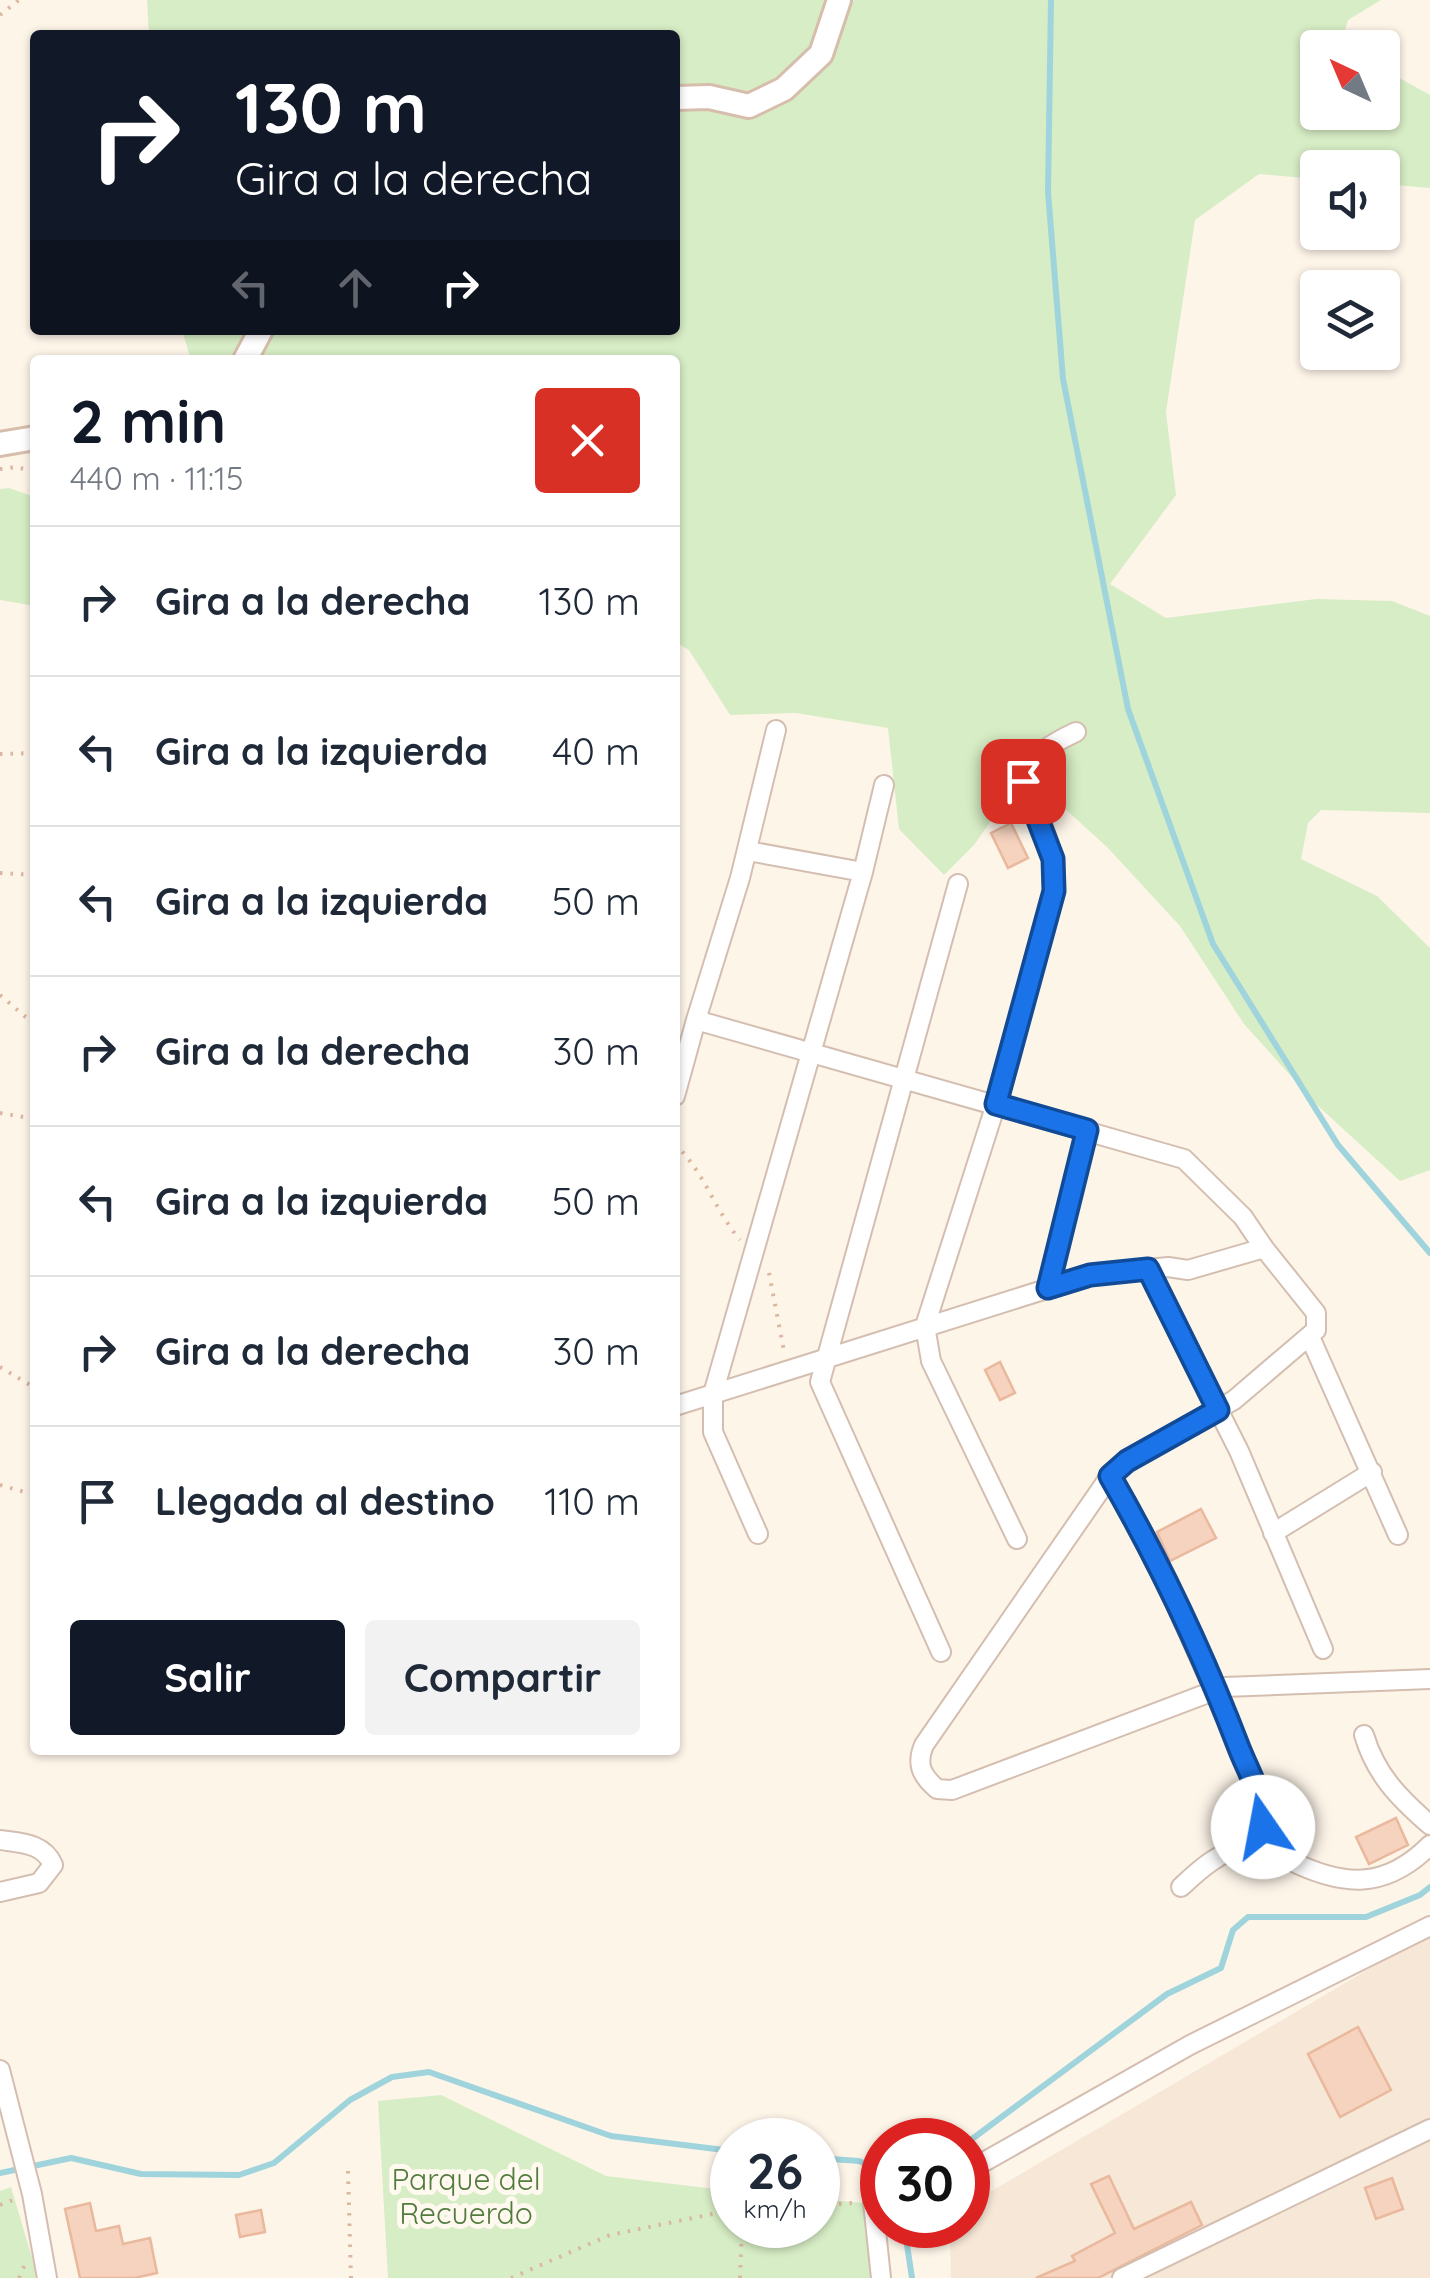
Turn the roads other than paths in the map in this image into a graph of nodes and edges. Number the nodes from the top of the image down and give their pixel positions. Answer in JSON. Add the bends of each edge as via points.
{"nodes":[{"id":1,"x":839,"y":0,"type":"edge"},
{"id":2,"x":680,"y":98,"type":"edge"},
{"id":3,"x":30,"y":439,"type":"edge"},
{"id":4,"x":0,"y":444,"type":"edge"},
{"id":5,"x":776,"y":730,"type":"dead end"},
{"id":6,"x":1076,"y":732,"type":"dead end"},
{"id":7,"x":884,"y":786,"type":"dead end"},
{"id":8,"x":748,"y":850,"type":"junction"},
{"id":9,"x":864,"y":872,"type":"junction"},
{"id":10,"x":958,"y":884,"type":"dead end"},
{"id":11,"x":696,"y":1020,"type":"junction"},
{"id":12,"x":812,"y":1055,"type":"junction"},
{"id":13,"x":680,"y":1078,"type":"edge"},
{"id":14,"x":906,"y":1082,"type":"junction"},
{"id":15,"x":996,"y":1104,"type":"junction"},
{"id":16,"x":1087,"y":1130,"type":"junction"},
{"id":17,"x":1264,"y":1248,"type":"junction"},
{"id":18,"x":1148,"y":1269,"type":"junction"},
{"id":19,"x":1048,"y":1288,"type":"junction"},
{"id":20,"x":925,"y":1326,"type":"junction"},
{"id":21,"x":1310,"y":1337,"type":"junction"},
{"id":22,"x":824,"y":1358,"type":"junction"},
{"id":23,"x":712,"y":1394,"type":"junction"},
{"id":24,"x":680,"y":1404,"type":"edge"},
{"id":25,"x":1218,"y":1410,"type":"junction"},
{"id":26,"x":1372,"y":1472,"type":"junction"},
{"id":27,"x":1110,"y":1476,"type":"junction"},
{"id":28,"x":1273,"y":1533,"type":"junction"},
{"id":29,"x":758,"y":1534,"type":"dead end"},
{"id":30,"x":1398,"y":1535,"type":"dead end"},
{"id":31,"x":1017,"y":1539,"type":"dead end"},
{"id":32,"x":1322,"y":1649,"type":"dead end"},
{"id":33,"x":940,"y":1652,"type":"dead end"},
{"id":34,"x":1430,"y":1679,"type":"edge"},
{"id":35,"x":1216,"y":1690,"type":"junction"},
{"id":36,"x":1364,"y":1735,"type":"dead end"},
{"id":37,"x":1430,"y":1825,"type":"edge"},
{"id":38,"x":0,"y":1840,"type":"edge"},
{"id":39,"x":1430,"y":1844,"type":"edge"},
{"id":40,"x":1260,"y":1847,"type":"junction"},
{"id":41,"x":1182,"y":1887,"type":"dead end"},
{"id":42,"x":0,"y":1892,"type":"edge"},
{"id":43,"x":1430,"y":1926,"type":"edge"},
{"id":44,"x":0,"y":2070,"type":"edge"},
{"id":45,"x":1430,"y":2129,"type":"edge"},
{"id":46,"x":990,"y":2159,"type":"edge"},
{"id":47,"x":880,"y":2248,"type":"edge"},
{"id":48,"x":48,"y":2278,"type":"edge"},
{"id":49,"x":881,"y":2278,"type":"edge"},
{"id":50,"x":1122,"y":2278,"type":"edge"}],
"edges":[{"from":1,"to":2,"type":"street","via":[[822,54],[784,89],[748,106],[709,96]]},
{"from":3,"to":4,"type":"street"},
{"from":5,"to":8,"type":"street"},
{"from":6,"to":15,"type":"street","via":[[1037,754],[1023,781],[1053,859],[1054,891]]},
{"from":7,"to":9,"type":"street"},
{"from":8,"to":9,"type":"street"},
{"from":8,"to":11,"type":"street"},
{"from":9,"to":12,"type":"street"},
{"from":10,"to":14,"type":"street"},
{"from":11,"to":12,"type":"street"},
{"from":11,"to":13,"type":"street"},
{"from":12,"to":14,"type":"street"},
{"from":12,"to":23,"type":"street"},
{"from":14,"to":15,"type":"street"},
{"from":14,"to":22,"type":"street"},
{"from":15,"to":16,"type":"street"},
{"from":15,"to":20,"type":"street"},
{"from":16,"to":17,"type":"street","via":[[1184,1159],[1243,1217]]},
{"from":16,"to":19,"type":"street"},
{"from":17,"to":18,"type":"street","via":[[1188,1270]]},
{"from":17,"to":21,"type":"street","via":[[1316,1314]]},
{"from":18,"to":19,"type":"street"},
{"from":18,"to":25,"type":"street"},
{"from":19,"to":20,"type":"street"},
{"from":20,"to":22,"type":"street"},
{"from":20,"to":31,"type":"street","via":[[931,1361]]},
{"from":21,"to":25,"type":"street"},
{"from":21,"to":26,"type":"street"},
{"from":22,"to":23,"type":"street"},
{"from":22,"to":33,"type":"street","via":[[820,1382],[827,1405]]},
{"from":23,"to":24,"type":"street"},
{"from":23,"to":29,"type":"street","via":[[714,1432]]},
{"from":25,"to":27,"type":"street"},
{"from":25,"to":28,"type":"street"},
{"from":26,"to":28,"type":"street"},
{"from":26,"to":30,"type":"street"},
{"from":27,"to":35,"type":"street"},
{"from":27,"to":35,"type":"street","via":[[924,1744],[921,1772],[936,1788],[952,1790]]},
{"from":28,"to":32,"type":"street"},
{"from":34,"to":35,"type":"street"},
{"from":35,"to":40,"type":"street","via":[[1264,1802]]},
{"from":36,"to":37,"type":"street","via":[[1391,1792]]},
{"from":38,"to":42,"type":"street","via":[[29,1844],[53,1865],[39,1883]]},
{"from":39,"to":40,"type":"street","via":[[1393,1873],[1355,1880],[1324,1877]]},
{"from":40,"to":41,"type":"street","via":[[1226,1854]]},
{"from":43,"to":46,"type":"street","via":[[1190,2044]]},
{"from":44,"to":48,"type":"street"},
{"from":45,"to":50,"type":"street"},
{"from":47,"to":49,"type":"street"}]}
